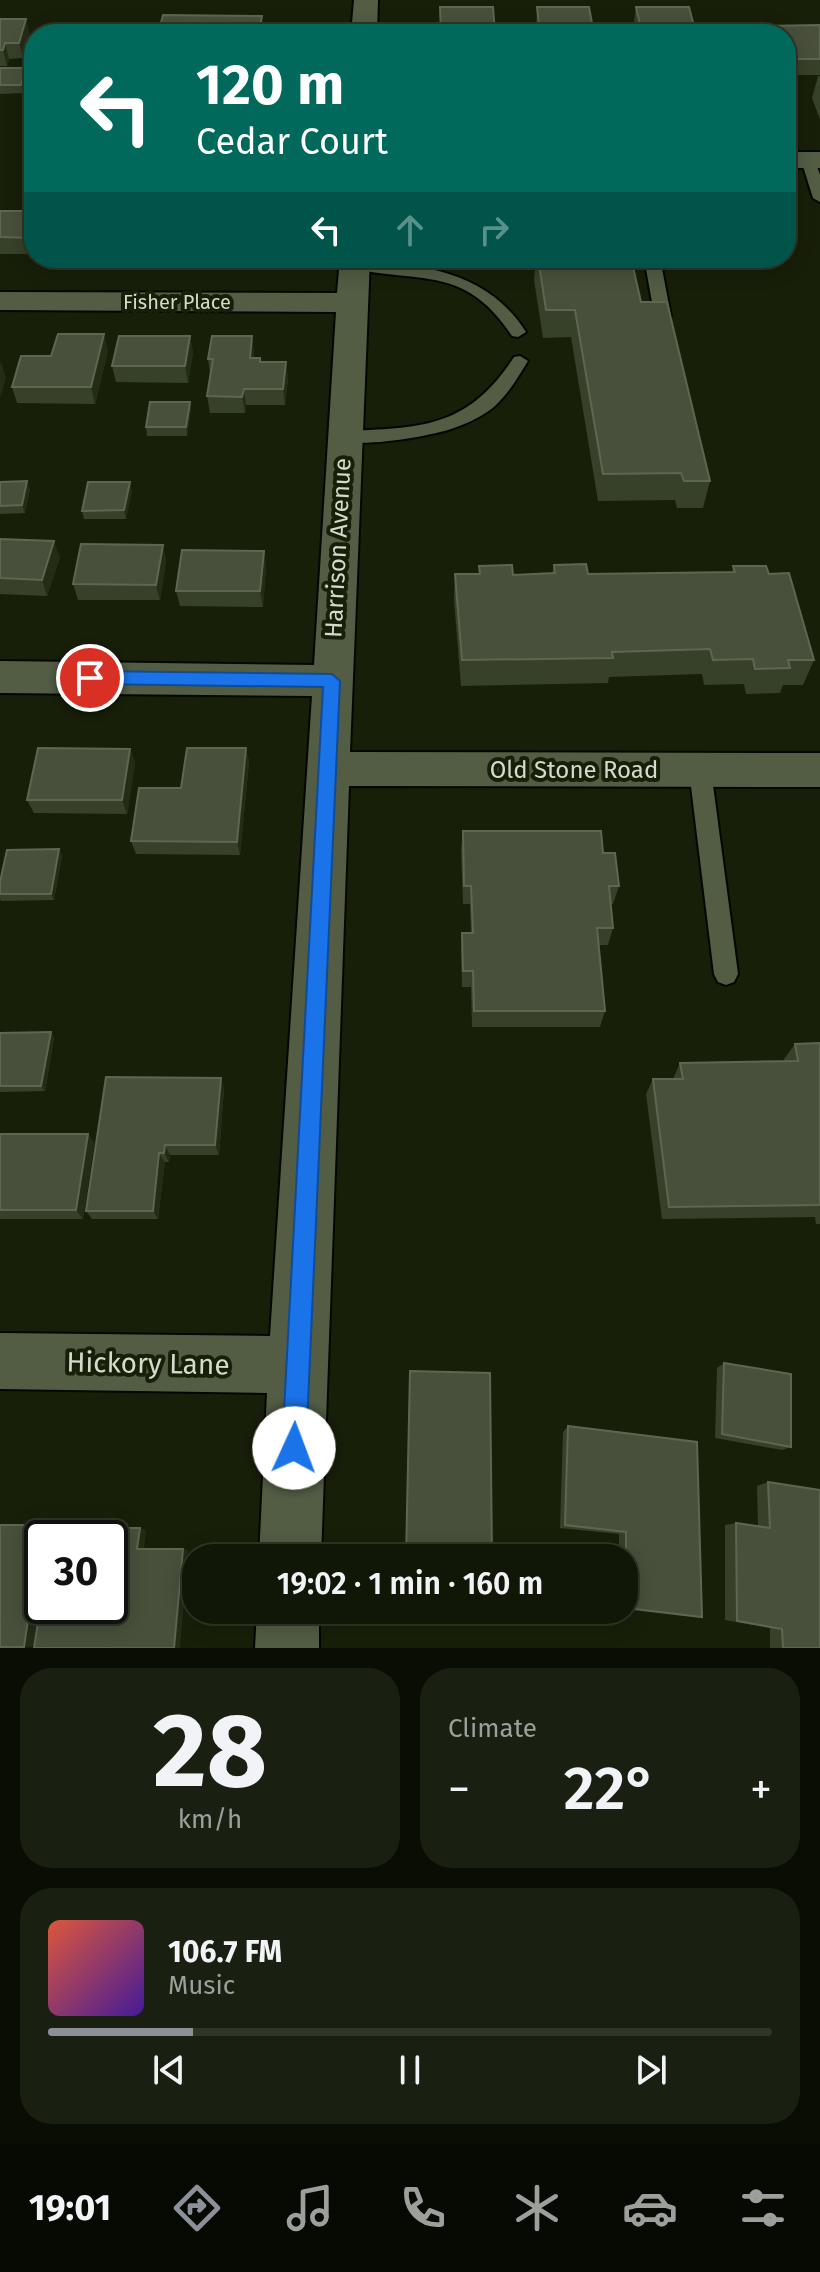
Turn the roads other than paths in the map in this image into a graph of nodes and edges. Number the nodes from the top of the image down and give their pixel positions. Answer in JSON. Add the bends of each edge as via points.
{"nodes":[{"id":1,"x":366,"y":0,"type":"edge"},
{"id":2,"x":365,"y":24,"type":"edge"},
{"id":3,"x":805,"y":160,"type":"edge"},
{"id":4,"x":820,"y":198,"type":"edge"},
{"id":5,"x":654,"y":268,"type":"edge"},
{"id":6,"x":354,"y":276,"type":"edge"},
{"id":7,"x":0,"y":301,"type":"edge"},
{"id":8,"x":649,"y":319,"type":"edge"},
{"id":9,"x":518,"y":332,"type":"dead end"},
{"id":10,"x":520,"y":361,"type":"dead end"},
{"id":11,"x":344,"y":437,"type":"junction"},
{"id":12,"x":0,"y":677,"type":"edge"},
{"id":13,"x":332,"y":681,"type":"junction"},
{"id":14,"x":327,"y":769,"type":"junction"},
{"id":15,"x":700,"y":770,"type":"junction"},
{"id":16,"x":820,"y":770,"type":"edge"},
{"id":17,"x":726,"y":974,"type":"dead end"},
{"id":18,"x":0,"y":1361,"type":"edge"},
{"id":19,"x":297,"y":1365,"type":"junction"},
{"id":20,"x":291,"y":1544,"type":"edge"},
{"id":21,"x":288,"y":1624,"type":"edge"},
{"id":22,"x":287,"y":1648,"type":"edge"}],
"edges":[{"from":1,"to":2,"type":"street"},
{"from":3,"to":4,"type":"lane"},
{"from":5,"to":8,"type":"lane","via":[[663,316]]},
{"from":6,"to":7,"type":"street","name":"Fisher Place"},
{"from":6,"to":9,"type":"lane","via":[[405,268],[443,276],[496,303]]},
{"from":6,"to":11,"type":"street","name":"Harrison Avenue"},
{"from":10,"to":11,"type":"lane","via":[[500,394],[454,422],[399,434]]},
{"from":11,"to":13,"type":"street","name":"Harrison Avenue"},
{"from":12,"to":13,"type":"street"},
{"from":13,"to":14,"type":"street","name":"Harrison Avenue"},
{"from":14,"to":15,"type":"street","name":"Old Stone Road"},
{"from":14,"to":19,"type":"street","name":"Harrison Avenue"},
{"from":15,"to":16,"type":"street","name":"Old Stone Road"},
{"from":15,"to":17,"type":"lane"},
{"from":18,"to":19,"type":"street","name":"Hickory Lane"},
{"from":19,"to":20,"type":"street","name":"Harrison Avenue"},
{"from":21,"to":22,"type":"street"}]}
